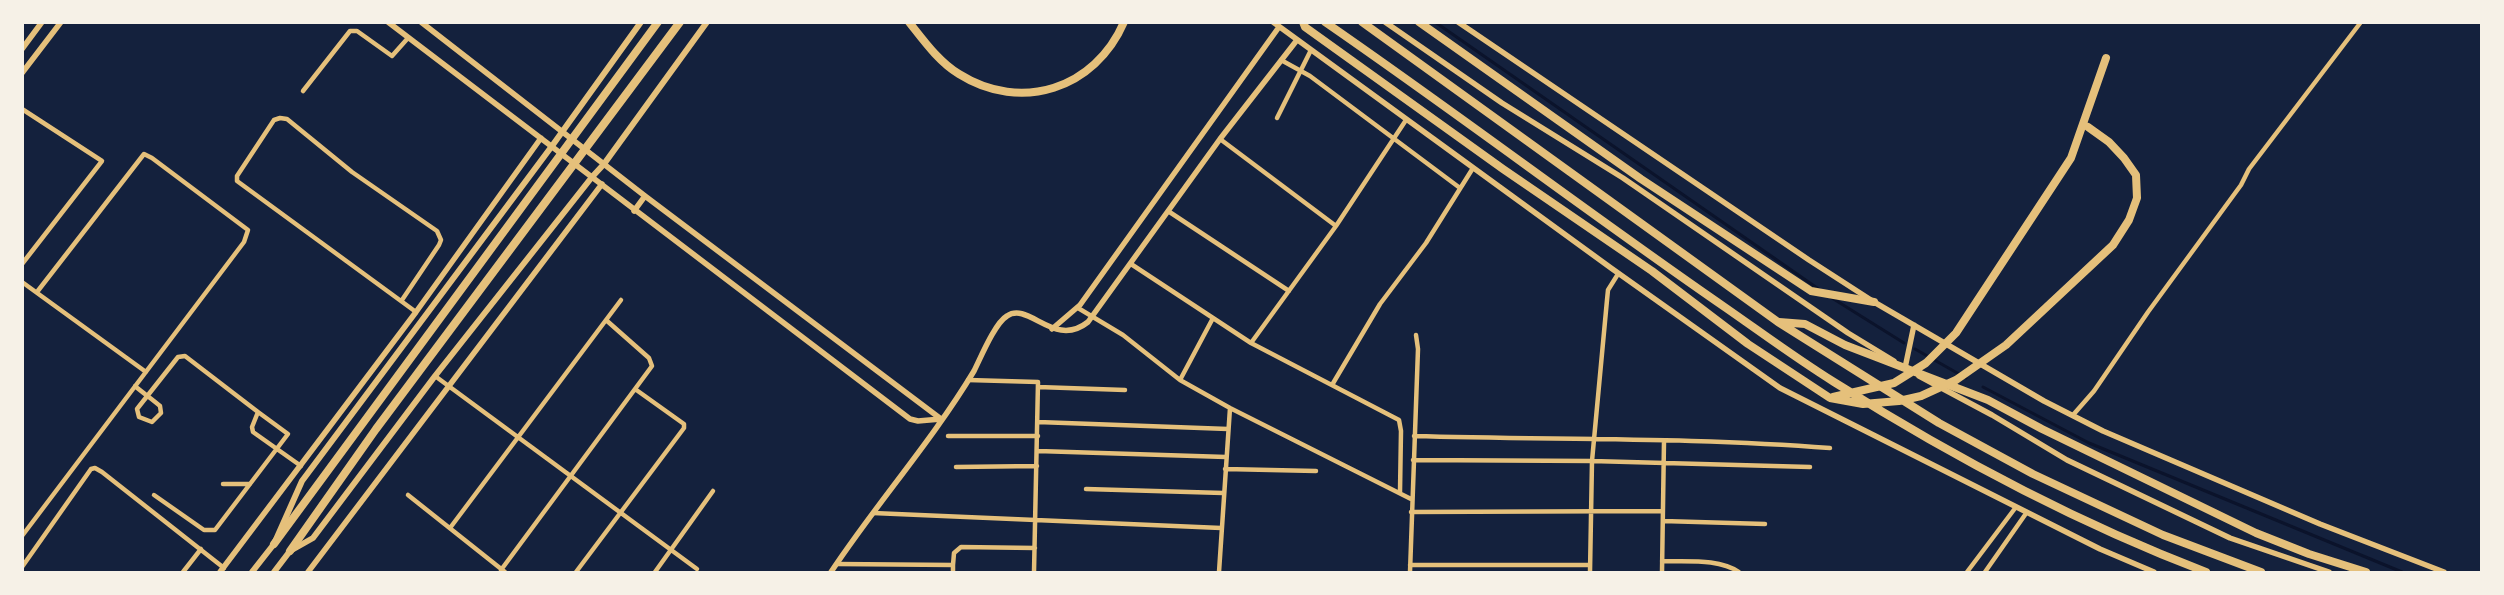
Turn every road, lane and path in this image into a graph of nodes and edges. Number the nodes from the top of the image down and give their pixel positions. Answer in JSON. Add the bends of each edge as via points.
{"nodes":[{"id":1,"x":42,"y":22,"type":"edge"},
{"id":2,"x":61,"y":22,"type":"edge"},
{"id":3,"x":388,"y":22,"type":"edge"},
{"id":4,"x":421,"y":22,"type":"edge"},
{"id":5,"x":641,"y":22,"type":"edge"},
{"id":6,"x":658,"y":22,"type":"edge"},
{"id":7,"x":680,"y":22,"type":"edge"},
{"id":8,"x":707,"y":22,"type":"edge"},
{"id":9,"x":909,"y":22,"type":"edge"},
{"id":10,"x":1124,"y":22,"type":"edge"},
{"id":11,"x":1273,"y":22,"type":"edge"},
{"id":12,"x":1302,"y":22,"type":"edge"},
{"id":13,"x":1324,"y":22,"type":"edge"},
{"id":14,"x":1362,"y":22,"type":"edge"},
{"id":15,"x":1385,"y":22,"type":"edge"},
{"id":16,"x":1419,"y":22,"type":"edge"},
{"id":17,"x":1458,"y":22,"type":"edge"},
{"id":18,"x":2361,"y":22,"type":"edge"},
{"id":19,"x":1279,"y":27,"type":"junction"},
{"id":20,"x":408,"y":38,"type":"junction"},
{"id":21,"x":1297,"y":40,"type":"junction"},
{"id":22,"x":22,"y":49,"type":"edge"},
{"id":23,"x":1311,"y":50,"type":"junction"},
{"id":24,"x":2106,"y":58,"type":"dead end"},
{"id":25,"x":1281,"y":60,"type":"junction"},
{"id":26,"x":1301,"y":70,"type":"junction"},
{"id":27,"x":22,"y":73,"type":"edge"},
{"id":28,"x":303,"y":91,"type":"dead end"},
{"id":29,"x":22,"y":108,"type":"edge"},
{"id":30,"x":1277,"y":118,"type":"dead end"},
{"id":31,"x":1406,"y":120,"type":"junction"},
{"id":32,"x":2088,"y":127,"type":"dead end"},
{"id":33,"x":562,"y":130,"type":"junction"},
{"id":34,"x":541,"y":138,"type":"junction"},
{"id":35,"x":1394,"y":138,"type":"junction"},
{"id":36,"x":1220,"y":139,"type":"junction"},
{"id":37,"x":552,"y":146,"type":"junction"},
{"id":38,"x":604,"y":164,"type":"junction"},
{"id":39,"x":1473,"y":168,"type":"junction"},
{"id":40,"x":592,"y":176,"type":"junction"},
{"id":41,"x":602,"y":184,"type":"junction"},
{"id":42,"x":1460,"y":188,"type":"junction"},
{"id":43,"x":645,"y":196,"type":"junction"},
{"id":44,"x":634,"y":211,"type":"junction"},
{"id":45,"x":1168,"y":211,"type":"junction"},
{"id":46,"x":1336,"y":226,"type":"junction"},
{"id":47,"x":22,"y":264,"type":"edge"},
{"id":48,"x":1131,"y":264,"type":"junction"},
{"id":49,"x":1618,"y":274,"type":"junction"},
{"id":50,"x":22,"y":282,"type":"edge"},
{"id":51,"x":1289,"y":291,"type":"junction"},
{"id":52,"x":37,"y":292,"type":"junction"},
{"id":53,"x":402,"y":300,"type":"junction"},
{"id":54,"x":621,"y":300,"type":"dead end"},
{"id":55,"x":1874,"y":302,"type":"junction"},
{"id":56,"x":1078,"y":308,"type":"junction"},
{"id":57,"x":416,"y":312,"type":"junction"},
{"id":58,"x":1094,"y":316,"type":"junction"},
{"id":59,"x":1213,"y":318,"type":"junction"},
{"id":60,"x":606,"y":320,"type":"junction"},
{"id":61,"x":1778,"y":322,"type":"junction"},
{"id":62,"x":1914,"y":325,"type":"junction"},
{"id":63,"x":1052,"y":330,"type":"junction"},
{"id":64,"x":1416,"y":336,"type":"dead end"},
{"id":65,"x":1251,"y":343,"type":"junction"},
{"id":66,"x":1905,"y":368,"type":"junction"},
{"id":67,"x":146,"y":372,"type":"junction"},
{"id":68,"x":435,"y":376,"type":"junction"},
{"id":69,"x":968,"y":380,"type":"junction"},
{"id":70,"x":1180,"y":380,"type":"junction"},
{"id":71,"x":1332,"y":385,"type":"junction"},
{"id":72,"x":135,"y":386,"type":"junction"},
{"id":73,"x":450,"y":386,"type":"junction"},
{"id":74,"x":1038,"y":387,"type":"junction"},
{"id":75,"x":635,"y":389,"type":"junction"},
{"id":76,"x":1125,"y":390,"type":"dead end"},
{"id":77,"x":147,"y":396,"type":"junction"},
{"id":78,"x":1830,"y":398,"type":"junction"},
{"id":79,"x":1230,"y":408,"type":"junction"},
{"id":80,"x":258,"y":412,"type":"junction"},
{"id":81,"x":2073,"y":416,"type":"junction"},
{"id":82,"x":941,"y":419,"type":"junction"},
{"id":83,"x":1038,"y":422,"type":"junction"},
{"id":84,"x":1228,"y":429,"type":"junction"},
{"id":85,"x":518,"y":436,"type":"junction"},
{"id":86,"x":948,"y":436,"type":"dead end"},
{"id":87,"x":1038,"y":436,"type":"junction"},
{"id":88,"x":1414,"y":436,"type":"junction"},
{"id":89,"x":1664,"y":440,"type":"junction"},
{"id":90,"x":1595,"y":441,"type":"junction"},
{"id":91,"x":1830,"y":448,"type":"dead end"},
{"id":92,"x":277,"y":449,"type":"junction"},
{"id":93,"x":1038,"y":451,"type":"junction"},
{"id":94,"x":1226,"y":457,"type":"junction"},
{"id":95,"x":1413,"y":460,"type":"junction"},
{"id":96,"x":1592,"y":461,"type":"junction"},
{"id":97,"x":1663,"y":463,"type":"junction"},
{"id":98,"x":301,"y":466,"type":"junction"},
{"id":99,"x":1037,"y":466,"type":"junction"},
{"id":100,"x":956,"y":467,"type":"dead end"},
{"id":101,"x":1810,"y":467,"type":"dead end"},
{"id":102,"x":1225,"y":469,"type":"junction"},
{"id":103,"x":1316,"y":471,"type":"dead end"},
{"id":104,"x":570,"y":475,"type":"junction"},
{"id":105,"x":223,"y":484,"type":"dead end"},
{"id":106,"x":250,"y":484,"type":"junction"},
{"id":107,"x":1086,"y":489,"type":"dead end"},
{"id":108,"x":713,"y":491,"type":"dead end"},
{"id":109,"x":1400,"y":492,"type":"junction"},
{"id":110,"x":1224,"y":493,"type":"junction"},
{"id":111,"x":154,"y":495,"type":"dead end"},
{"id":112,"x":408,"y":495,"type":"dead end"},
{"id":113,"x":1411,"y":498,"type":"junction"},
{"id":114,"x":2016,"y":507,"type":"junction"},
{"id":115,"x":1592,"y":511,"type":"junction"},
{"id":116,"x":1663,"y":511,"type":"junction"},
{"id":117,"x":620,"y":512,"type":"junction"},
{"id":118,"x":1411,"y":512,"type":"junction"},
{"id":119,"x":2028,"y":512,"type":"junction"},
{"id":120,"x":873,"y":513,"type":"junction"},
{"id":121,"x":1034,"y":520,"type":"junction"},
{"id":122,"x":1663,"y":521,"type":"junction"},
{"id":123,"x":1765,"y":524,"type":"dead end"},
{"id":124,"x":450,"y":528,"type":"junction"},
{"id":125,"x":1221,"y":528,"type":"junction"},
{"id":126,"x":22,"y":536,"type":"edge"},
{"id":127,"x":274,"y":544,"type":"junction"},
{"id":128,"x":1035,"y":548,"type":"junction"},
{"id":129,"x":201,"y":549,"type":"junction"},
{"id":130,"x":671,"y":550,"type":"junction"},
{"id":131,"x":290,"y":551,"type":"junction"},
{"id":132,"x":1662,"y":561,"type":"junction"},
{"id":133,"x":837,"y":564,"type":"junction"},
{"id":134,"x":953,"y":564,"type":"junction"},
{"id":135,"x":1410,"y":565,"type":"junction"},
{"id":136,"x":1590,"y":565,"type":"junction"},
{"id":137,"x":22,"y":567,"type":"edge"},
{"id":138,"x":697,"y":569,"type":"dead end"},
{"id":139,"x":222,"y":570,"type":"edge"},
{"id":140,"x":503,"y":571,"type":"edge"},
{"id":141,"x":183,"y":572,"type":"edge"},
{"id":142,"x":252,"y":572,"type":"edge"},
{"id":143,"x":274,"y":572,"type":"edge"},
{"id":144,"x":308,"y":572,"type":"edge"},
{"id":145,"x":576,"y":572,"type":"edge"},
{"id":146,"x":655,"y":572,"type":"edge"},
{"id":147,"x":831,"y":572,"type":"edge"},
{"id":148,"x":952,"y":572,"type":"edge"},
{"id":149,"x":1034,"y":572,"type":"edge"},
{"id":150,"x":1219,"y":572,"type":"edge"},
{"id":151,"x":1410,"y":572,"type":"edge"},
{"id":152,"x":1590,"y":572,"type":"edge"},
{"id":153,"x":1662,"y":572,"type":"edge"},
{"id":154,"x":1739,"y":572,"type":"edge"},
{"id":155,"x":1966,"y":572,"type":"edge"},
{"id":156,"x":1985,"y":572,"type":"edge"},
{"id":157,"x":2154,"y":572,"type":"edge"},
{"id":158,"x":2206,"y":572,"type":"edge"},
{"id":159,"x":2261,"y":572,"type":"edge"},
{"id":160,"x":2329,"y":572,"type":"edge"},
{"id":161,"x":2366,"y":572,"type":"edge"},
{"id":162,"x":2444,"y":572,"type":"edge"}],
"edges":[{"from":1,"to":22,"type":"street"},
{"from":2,"to":27,"type":"street"},
{"from":3,"to":20,"type":"street"},
{"from":4,"to":33,"type":"street"},
{"from":5,"to":33,"type":"main road"},
{"from":6,"to":127,"type":"highway"},
{"from":7,"to":131,"type":"highway","via":[[376,429]]},
{"from":8,"to":38,"type":"main road"},
{"from":9,"to":10,"type":"highway","via":[[941,61],[959,74],[996,90],[1030,93],[1056,88],[1089,70],[1109,50]]},
{"from":11,"to":19,"type":"street"},
{"from":12,"to":78,"type":"highway","via":[[1503,169],[1652,271],[1748,344]]},
{"from":13,"to":158,"type":"highway","via":[[1832,381],[2020,490],[2150,551]]},
{"from":14,"to":61,"type":"highway"},
{"from":15,"to":66,"type":"street","via":[[1502,103],[1623,178],[1848,333]]},
{"from":16,"to":55,"type":"highway","via":[[1641,178],[1812,291]]},
{"from":17,"to":55,"type":"street"},
{"from":18,"to":81,"type":"street","via":[[2250,169],[2094,391]]},
{"from":19,"to":21,"type":"street"},
{"from":19,"to":56,"type":"street"},
{"from":20,"to":28,"type":"street","via":[[392,56],[357,31],[350,31]]},
{"from":20,"to":34,"type":"street"},
{"from":21,"to":23,"type":"street"},
{"from":21,"to":25,"type":"street"},
{"from":23,"to":26,"type":"street"},
{"from":23,"to":31,"type":"street"},
{"from":24,"to":78,"type":"highway","via":[[2071,158],[1956,334],[1926,363],[1894,382]]},
{"from":25,"to":26,"type":"street"},
{"from":25,"to":36,"type":"street"},
{"from":26,"to":30,"type":"street"},
{"from":26,"to":35,"type":"street"},
{"from":29,"to":47,"type":"street","via":[[102,160]]},
{"from":31,"to":35,"type":"street"},
{"from":31,"to":39,"type":"street"},
{"from":32,"to":78,"type":"highway","via":[[2109,142],[2136,175],[2137,198],[2129,220],[2113,245],[2006,345],[1956,380],[1921,396],[1899,401],[1863,404]]},
{"from":33,"to":37,"type":"main road"},
{"from":33,"to":38,"type":"street"},
{"from":34,"to":37,"type":"street"},
{"from":34,"to":57,"type":"street"},
{"from":35,"to":42,"type":"street"},
{"from":35,"to":46,"type":"street"},
{"from":36,"to":45,"type":"street"},
{"from":36,"to":46,"type":"street"},
{"from":37,"to":40,"type":"street"},
{"from":37,"to":127,"type":"main road","via":[[302,481]]},
{"from":38,"to":40,"type":"main road"},
{"from":38,"to":43,"type":"street"},
{"from":39,"to":42,"type":"street"},
{"from":39,"to":49,"type":"street"},
{"from":40,"to":41,"type":"street"},
{"from":40,"to":68,"type":"main road"},
{"from":41,"to":44,"type":"street"},
{"from":41,"to":73,"type":"street"},
{"from":42,"to":71,"type":"street","via":[[1426,243],[1380,304]]},
{"from":43,"to":44,"type":"street"},
{"from":43,"to":82,"type":"street"},
{"from":44,"to":82,"type":"street","via":[[910,419]]},
{"from":45,"to":48,"type":"street"},
{"from":45,"to":51,"type":"street"},
{"from":46,"to":51,"type":"street"},
{"from":48,"to":58,"type":"street"},
{"from":48,"to":59,"type":"street"},
{"from":49,"to":90,"type":"street","via":[[1608,295]]},
{"from":49,"to":114,"type":"street","via":[[1780,388]]},
{"from":50,"to":52,"type":"street"},
{"from":51,"to":65,"type":"street"},
{"from":52,"to":67,"type":"street"},
{"from":52,"to":67,"type":"street","via":[[141,156],[147,155],[175,174],[247,228],[248,233]]},
{"from":53,"to":53,"type":"street","via":[[439,245],[441,240],[437,231],[352,172],[287,119],[274,120],[237,176],[237,181]]},
{"from":53,"to":57,"type":"street"},
{"from":54,"to":60,"type":"street"},
{"from":55,"to":62,"type":"street"},
{"from":56,"to":58,"type":"street"},
{"from":56,"to":63,"type":"street"},
{"from":57,"to":98,"type":"street"},
{"from":58,"to":63,"type":"street","via":[[1077,329]]},
{"from":58,"to":70,"type":"street"},
{"from":59,"to":65,"type":"street"},
{"from":59,"to":70,"type":"street"},
{"from":60,"to":75,"type":"street","via":[[652,361]]},
{"from":60,"to":85,"type":"street"},
{"from":61,"to":159,"type":"highway","via":[[1940,423],[2032,474],[2163,535]]},
{"from":61,"to":161,"type":"highway","via":[[1805,324],[1845,345],[1988,400],[2256,533]]},
{"from":62,"to":66,"type":"street"},
{"from":62,"to":81,"type":"street"},
{"from":63,"to":69,"type":"street","via":[[1023,314],[1010,314],[1000,324]]},
{"from":64,"to":88,"type":"street"},
{"from":65,"to":71,"type":"street"},
{"from":66,"to":160,"type":"street","via":[[2066,460],[2230,538]]},
{"from":67,"to":72,"type":"street"},
{"from":68,"to":73,"type":"street"},
{"from":68,"to":131,"type":"main road","via":[[313,538]]},
{"from":69,"to":74,"type":"street","via":[[1038,382]]},
{"from":69,"to":82,"type":"street"},
{"from":70,"to":79,"type":"street"},
{"from":71,"to":109,"type":"street","via":[[1399,420],[1402,431]]},
{"from":72,"to":77,"type":"street"},
{"from":72,"to":126,"type":"street"},
{"from":73,"to":85,"type":"street"},
{"from":73,"to":144,"type":"street"},
{"from":74,"to":76,"type":"street"},
{"from":74,"to":83,"type":"street"},
{"from":75,"to":104,"type":"street"},
{"from":75,"to":117,"type":"street","via":[[684,424],[684,428]]},
{"from":77,"to":77,"type":"street","via":[[137,413],[145,421],[152,422],[162,409]]},
{"from":77,"to":80,"type":"street","via":[[181,355]]},
{"from":79,"to":84,"type":"street"},
{"from":79,"to":109,"type":"street"},
{"from":80,"to":92,"type":"street","via":[[253,432]]},
{"from":80,"to":92,"type":"street","via":[[288,434]]},
{"from":81,"to":162,"type":"street","via":[[2320,524]]},
{"from":82,"to":120,"type":"street"},
{"from":83,"to":84,"type":"street"},
{"from":83,"to":87,"type":"street"},
{"from":84,"to":94,"type":"street"},
{"from":85,"to":104,"type":"street"},
{"from":85,"to":124,"type":"street"},
{"from":86,"to":87,"type":"street"},
{"from":87,"to":93,"type":"street"},
{"from":88,"to":90,"type":"street"},
{"from":88,"to":95,"type":"street"},
{"from":89,"to":90,"type":"street"},
{"from":89,"to":91,"type":"street"},
{"from":89,"to":97,"type":"street"},
{"from":90,"to":96,"type":"street"},
{"from":92,"to":98,"type":"street"},
{"from":92,"to":106,"type":"street"},
{"from":93,"to":94,"type":"street"},
{"from":93,"to":99,"type":"street"},
{"from":94,"to":102,"type":"street"},
{"from":95,"to":96,"type":"street"},
{"from":95,"to":113,"type":"street"},
{"from":96,"to":97,"type":"street"},
{"from":96,"to":115,"type":"street"},
{"from":97,"to":101,"type":"street"},
{"from":97,"to":116,"type":"street"},
{"from":98,"to":139,"type":"street"},
{"from":99,"to":100,"type":"street"},
{"from":99,"to":121,"type":"street"},
{"from":102,"to":103,"type":"street"},
{"from":102,"to":110,"type":"street"},
{"from":104,"to":117,"type":"street"},
{"from":104,"to":140,"type":"street"},
{"from":105,"to":106,"type":"street"},
{"from":106,"to":111,"type":"street","via":[[215,530],[204,530]]},
{"from":107,"to":110,"type":"street"},
{"from":108,"to":130,"type":"street"},
{"from":109,"to":113,"type":"street"},
{"from":110,"to":125,"type":"street"},
{"from":112,"to":124,"type":"street"},
{"from":113,"to":118,"type":"street"},
{"from":114,"to":119,"type":"street"},
{"from":114,"to":155,"type":"street"},
{"from":115,"to":116,"type":"street"},
{"from":115,"to":118,"type":"street"},
{"from":115,"to":136,"type":"street"},
{"from":116,"to":122,"type":"street"},
{"from":117,"to":130,"type":"street"},
{"from":117,"to":145,"type":"street"},
{"from":118,"to":135,"type":"street"},
{"from":119,"to":156,"type":"street"},
{"from":119,"to":157,"type":"street"},
{"from":120,"to":121,"type":"street"},
{"from":120,"to":133,"type":"street"},
{"from":121,"to":125,"type":"street"},
{"from":121,"to":128,"type":"street"},
{"from":122,"to":123,"type":"street"},
{"from":122,"to":132,"type":"street"},
{"from":124,"to":140,"type":"street"},
{"from":125,"to":150,"type":"street"},
{"from":127,"to":142,"type":"main road"},
{"from":128,"to":134,"type":"street","via":[[961,547],[954,553]]},
{"from":128,"to":149,"type":"street"},
{"from":129,"to":137,"type":"street","via":[[95,468],[91,469]]},
{"from":129,"to":139,"type":"street"},
{"from":129,"to":141,"type":"street"},
{"from":130,"to":138,"type":"street"},
{"from":130,"to":146,"type":"street"},
{"from":131,"to":143,"type":"main road"},
{"from":132,"to":153,"type":"street"},
{"from":132,"to":154,"type":"street","via":[[1715,563]]},
{"from":133,"to":134,"type":"street"},
{"from":133,"to":147,"type":"street"},
{"from":134,"to":148,"type":"street"},
{"from":135,"to":136,"type":"street"},
{"from":135,"to":151,"type":"street"},
{"from":136,"to":152,"type":"street"}]}
